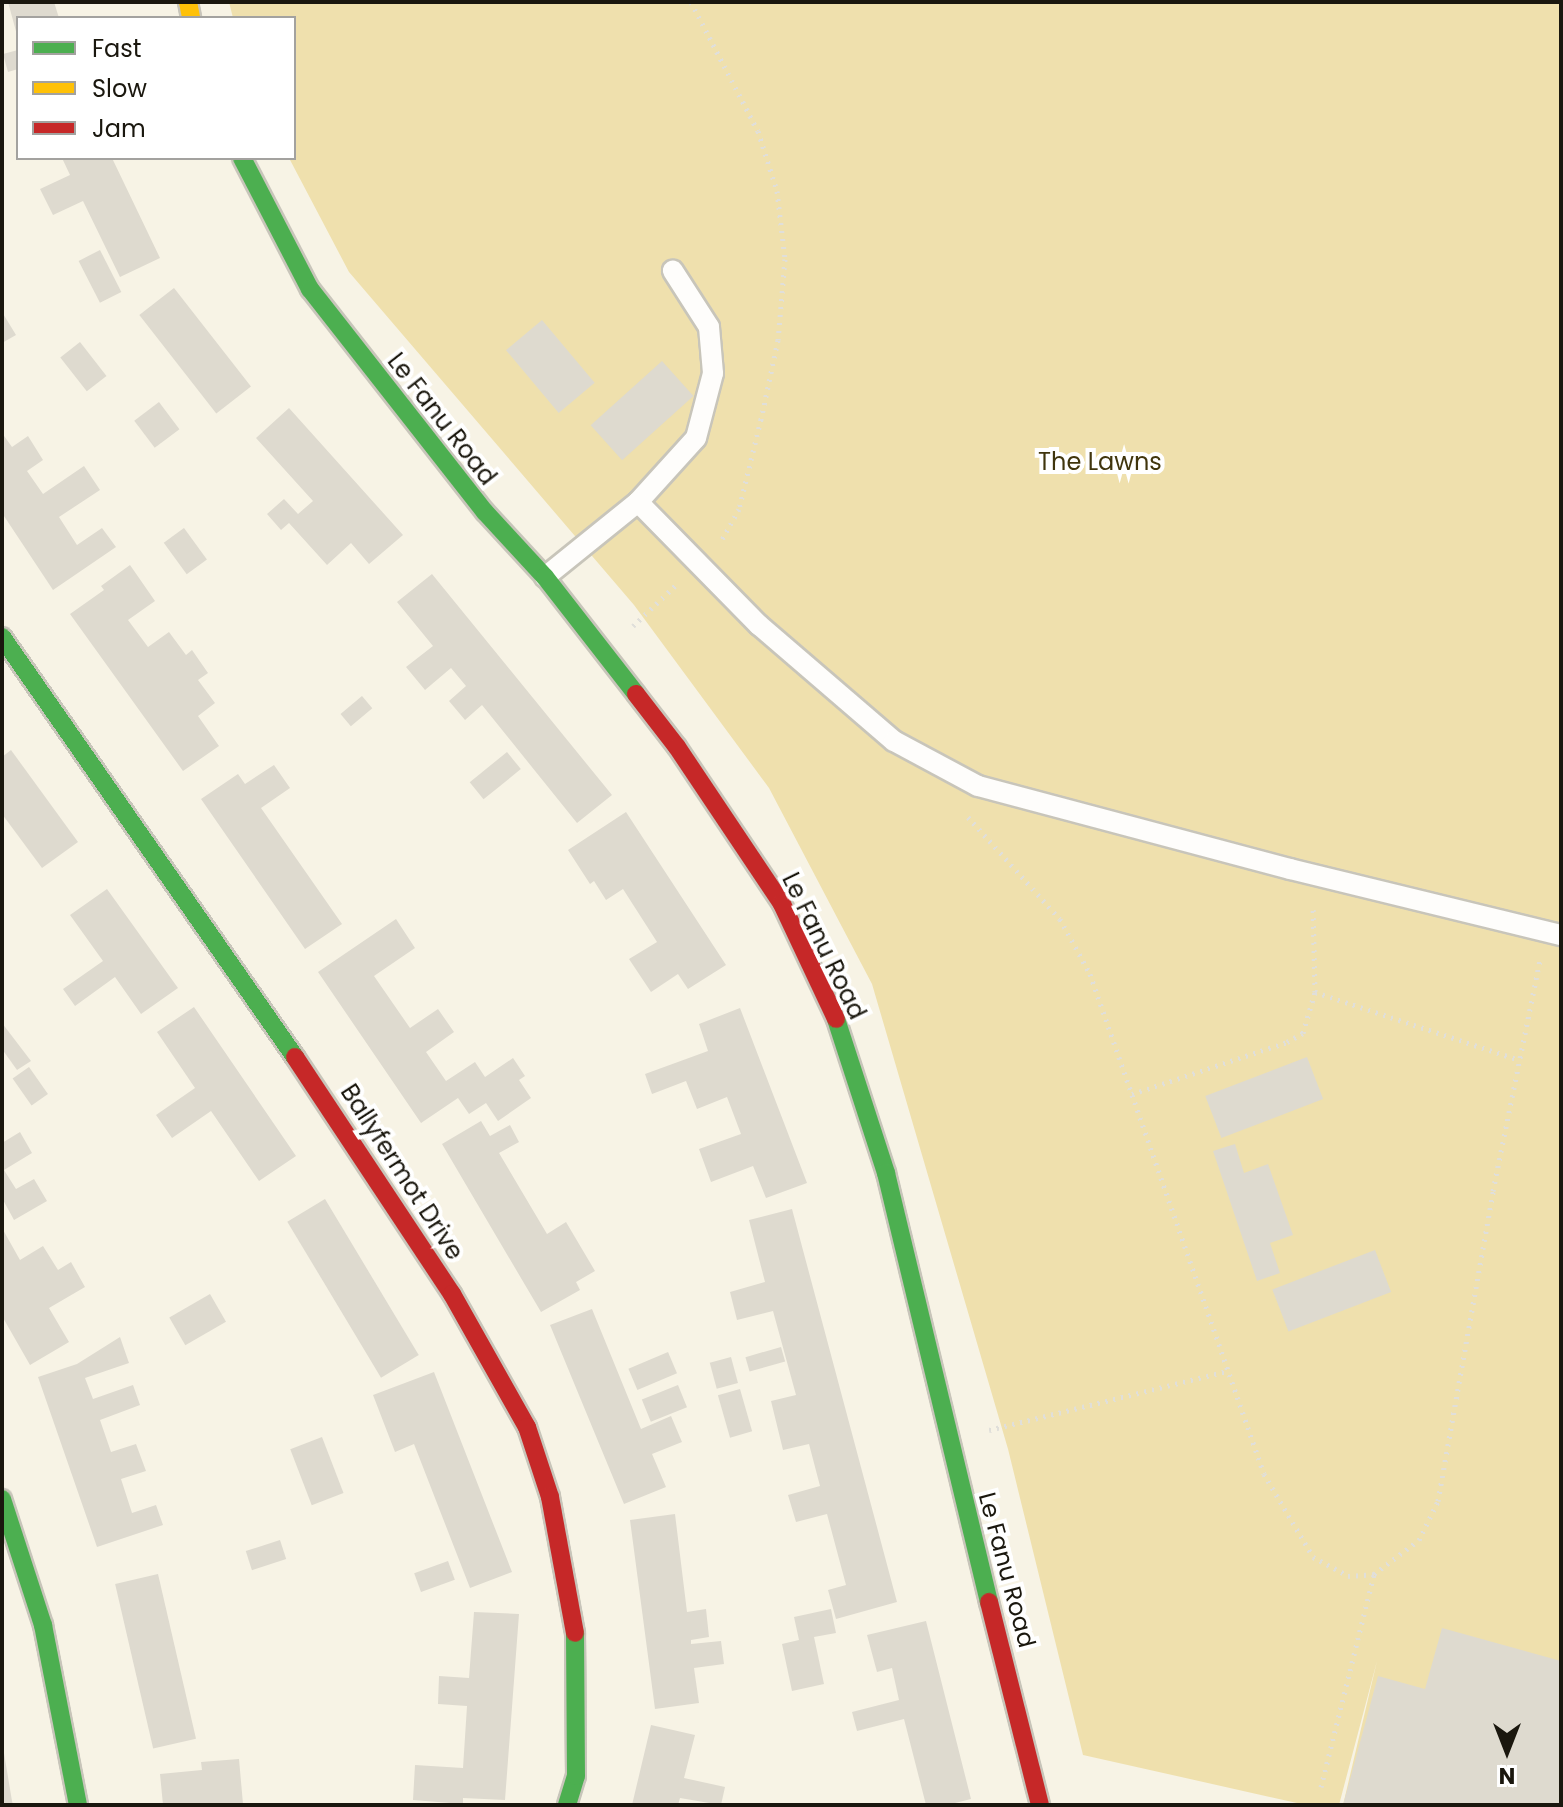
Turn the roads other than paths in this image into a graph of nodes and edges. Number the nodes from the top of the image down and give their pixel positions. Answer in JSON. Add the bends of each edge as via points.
{"nodes":[{"id":1,"x":243,"y":160,"type":"edge"},
{"id":2,"x":673,"y":271,"type":"dead end"},
{"id":3,"x":638,"y":502,"type":"junction"},
{"id":4,"x":545,"y":577,"type":"junction"},
{"id":5,"x":2,"y":637,"type":"edge"},
{"id":6,"x":1554,"y":933,"type":"edge"},
{"id":7,"x":2,"y":1499,"type":"edge"},
{"id":8,"x":78,"y":1805,"type":"edge"},
{"id":9,"x":567,"y":1805,"type":"edge"},
{"id":10,"x":1040,"y":1805,"type":"edge"}],
"edges":[{"from":1,"to":4,"type":"street","name":"Le Fanu Road","via":[[310,289],[485,512]]},
{"from":2,"to":3,"type":"lane","via":[[709,327],[713,373],[696,438]]},
{"from":3,"to":4,"type":"lane"},
{"from":3,"to":6,"type":"lane","via":[[759,625],[894,741],[978,786]]},
{"from":4,"to":10,"type":"street","name":"Le Fanu Road","via":[[677,747],[782,904],[840,1028],[886,1173]]},
{"from":5,"to":9,"type":"street","name":"Ballyfermot Drive","via":[[349,1134],[452,1294],[527,1427],[550,1497],[574,1614],[576,1776]]},
{"from":7,"to":8,"type":"street","via":[[43,1625]]}]}
